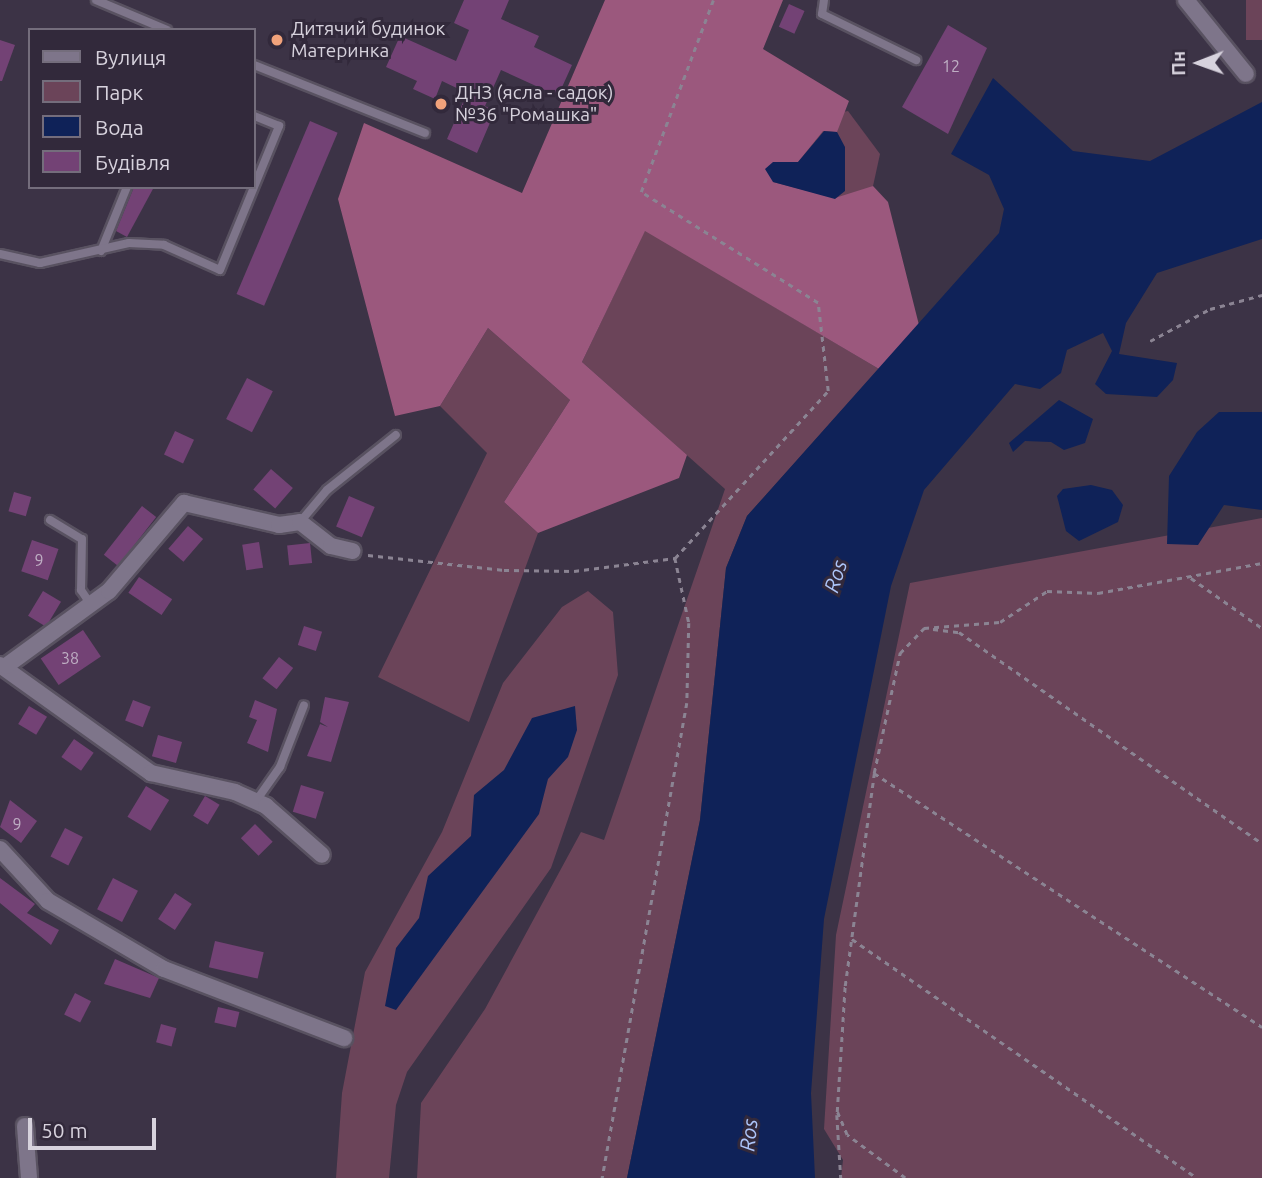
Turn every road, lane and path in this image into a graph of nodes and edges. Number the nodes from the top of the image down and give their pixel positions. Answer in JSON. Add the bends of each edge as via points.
{"nodes":[{"id":1,"x":96,"y":0,"type":"edge"},
{"id":2,"x":713,"y":0,"type":"edge"},
{"id":3,"x":824,"y":0,"type":"edge"},
{"id":4,"x":1186,"y":0,"type":"edge"},
{"id":5,"x":162,"y":28,"type":"edge"},
{"id":6,"x":916,"y":60,"type":"dead end"},
{"id":7,"x":256,"y":66,"type":"edge"},
{"id":8,"x":1245,"y":74,"type":"dead end"},
{"id":9,"x":256,"y":117,"type":"edge"},
{"id":10,"x":425,"y":133,"type":"dead end"},
{"id":11,"x":256,"y":182,"type":"edge"},
{"id":12,"x":126,"y":189,"type":"edge"},
{"id":13,"x":253,"y":189,"type":"edge"},
{"id":14,"x":101,"y":251,"type":"junction"},
{"id":15,"x":0,"y":254,"type":"edge"},
{"id":16,"x":1262,"y":295,"type":"edge"},
{"id":17,"x":1150,"y":341,"type":"dead end"},
{"id":18,"x":396,"y":435,"type":"dead end"},
{"id":19,"x":50,"y":520,"type":"dead end"},
{"id":20,"x":300,"y":522,"type":"junction"},
{"id":21,"x":352,"y":551,"type":"joint"},
{"id":22,"x":675,"y":558,"type":"junction"},
{"id":23,"x":1262,"y":564,"type":"edge"},
{"id":24,"x":1191,"y":578,"type":"junction"},
{"id":25,"x":91,"y":605,"type":"junction"},
{"id":26,"x":924,"y":628,"type":"junction"},
{"id":27,"x":1262,"y":628,"type":"edge"},
{"id":28,"x":3,"y":665,"type":"edge"},
{"id":29,"x":304,"y":705,"type":"dead end"},
{"id":30,"x":874,"y":773,"type":"junction"},
{"id":31,"x":256,"y":801,"type":"junction"},
{"id":32,"x":1262,"y":844,"type":"edge"},
{"id":33,"x":0,"y":849,"type":"edge"},
{"id":34,"x":322,"y":855,"type":"dead end"},
{"id":35,"x":852,"y":939,"type":"junction"},
{"id":36,"x":1262,"y":1027,"type":"edge"},
{"id":37,"x":344,"y":1038,"type":"dead end"},
{"id":38,"x":837,"y":1112,"type":"junction"},
{"id":39,"x":25,"y":1126,"type":"dead end"},
{"id":40,"x":29,"y":1178,"type":"edge"},
{"id":41,"x":602,"y":1178,"type":"edge"},
{"id":42,"x":841,"y":1178,"type":"edge"},
{"id":43,"x":905,"y":1178,"type":"edge"},
{"id":44,"x":1197,"y":1178,"type":"edge"}],
"edges":[{"from":1,"to":5,"type":"lane"},
{"from":2,"to":22,"type":"path","via":[[641,192],[817,303],[828,391]]},
{"from":3,"to":6,"type":"lane","via":[[821,14]]},
{"from":4,"to":8,"type":"street"},
{"from":7,"to":10,"type":"lane"},
{"from":9,"to":11,"type":"lane","via":[[279,126]]},
{"from":12,"to":14,"type":"lane"},
{"from":13,"to":14,"type":"lane","via":[[220,270],[164,245],[129,243]]},
{"from":14,"to":15,"type":"lane","via":[[40,263]]},
{"from":16,"to":17,"type":"path","via":[[1210,309]]},
{"from":18,"to":20,"type":"lane","via":[[327,490]]},
{"from":19,"to":25,"type":"lane","via":[[82,539],[81,590]]},
{"from":20,"to":21,"type":"street","via":[[331,546]]},
{"from":20,"to":25,"type":"street","via":[[279,525],[184,503]]},
{"from":21,"to":22,"type":"path","via":[[402,563],[504,570],[575,570]]},
{"from":22,"to":41,"type":"path","via":[[688,623],[687,703]]},
{"from":23,"to":24,"type":"path"},
{"from":24,"to":26,"type":"path","via":[[1098,593],[1047,591],[999,622]]},
{"from":24,"to":27,"type":"path"},
{"from":25,"to":28,"type":"street"},
{"from":26,"to":30,"type":"path","via":[[900,653]]},
{"from":26,"to":32,"type":"path","via":[[959,632]]},
{"from":28,"to":31,"type":"street","via":[[50,706],[150,773]]},
{"from":29,"to":31,"type":"lane","via":[[280,767]]},
{"from":30,"to":35,"type":"path"},
{"from":30,"to":36,"type":"path"},
{"from":31,"to":34,"type":"street"},
{"from":33,"to":37,"type":"street","via":[[48,901],[164,969]]},
{"from":35,"to":38,"type":"path"},
{"from":35,"to":44,"type":"path"},
{"from":38,"to":42,"type":"path"},
{"from":38,"to":43,"type":"path","via":[[847,1135]]},
{"from":39,"to":40,"type":"street"}]}
